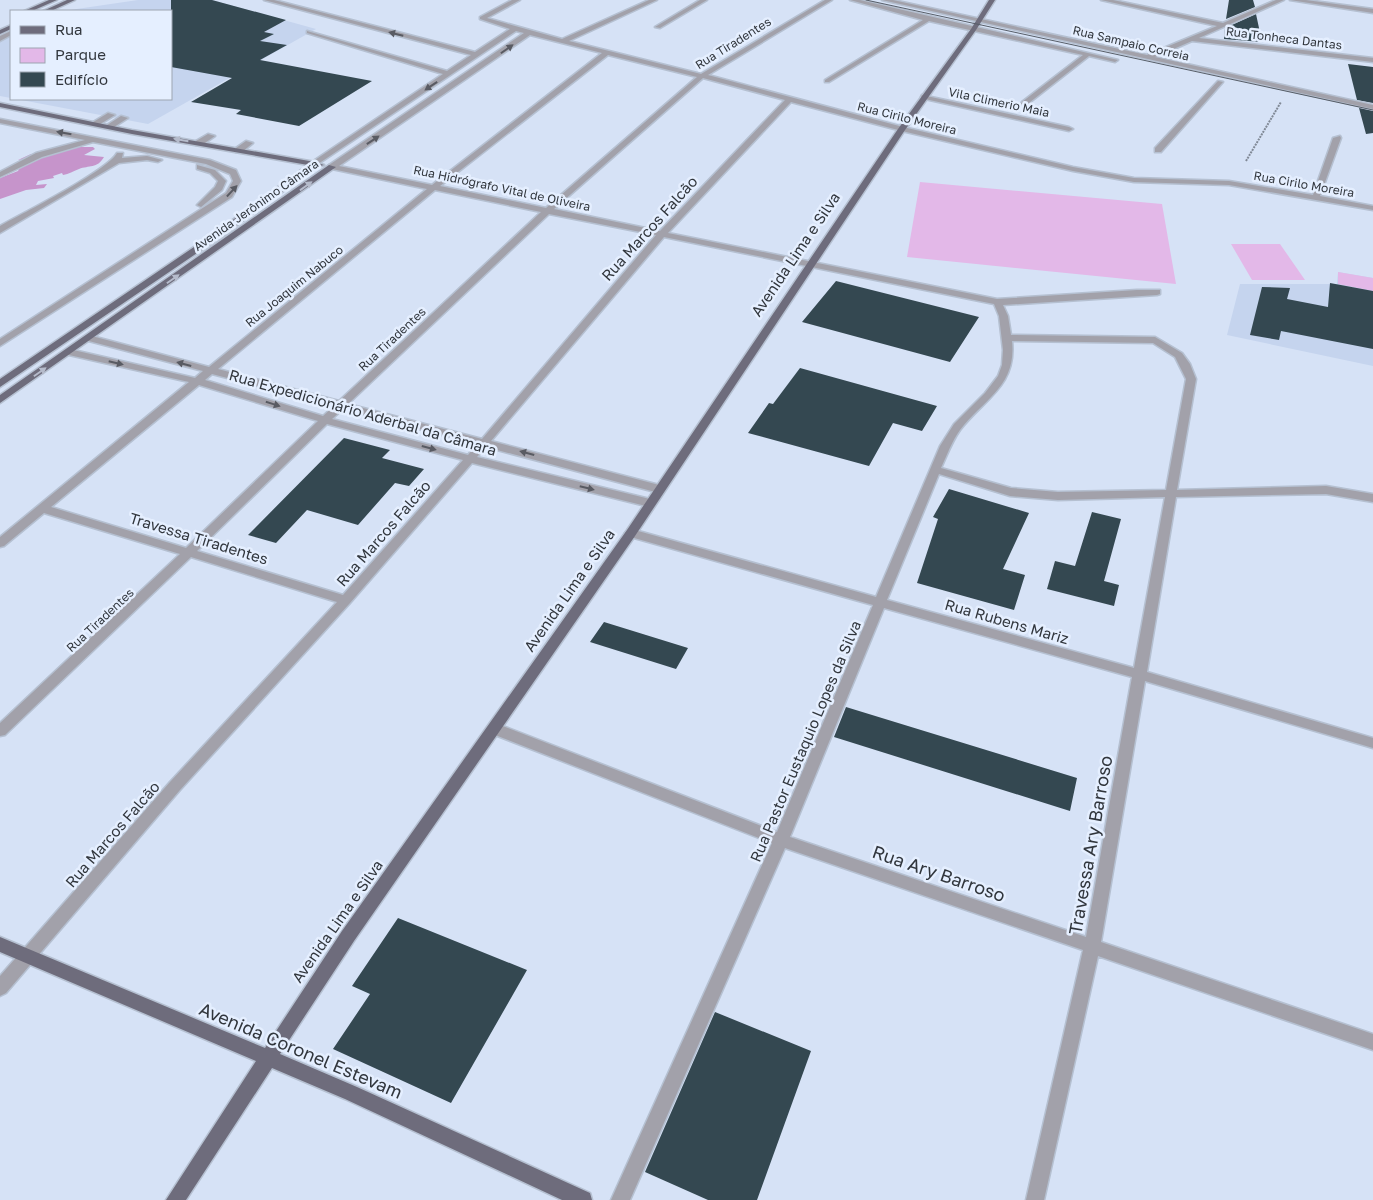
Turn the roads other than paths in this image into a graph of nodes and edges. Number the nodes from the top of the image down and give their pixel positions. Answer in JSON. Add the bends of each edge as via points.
{"nodes":[{"id":1,"x":54,"y":0,"type":"edge"},
{"id":2,"x":72,"y":0,"type":"edge"},
{"id":3,"x":268,"y":0,"type":"edge"},
{"id":4,"x":517,"y":0,"type":"edge"},
{"id":5,"x":654,"y":0,"type":"edge"},
{"id":6,"x":704,"y":0,"type":"edge"},
{"id":7,"x":829,"y":0,"type":"edge"},
{"id":8,"x":853,"y":0,"type":"edge"},
{"id":9,"x":885,"y":0,"type":"edge"},
{"id":10,"x":992,"y":0,"type":"edge"},
{"id":11,"x":1104,"y":0,"type":"edge"},
{"id":12,"x":1282,"y":0,"type":"edge"},
{"id":13,"x":1293,"y":0,"type":"edge"},
{"id":14,"x":29,"y":10,"type":"edge"},
{"id":15,"x":48,"y":10,"type":"edge"},
{"id":16,"x":1373,"y":11,"type":"edge"},
{"id":17,"x":928,"y":19,"type":"junction"},
{"id":18,"x":979,"y":20,"type":"junction"},
{"id":19,"x":1223,"y":25,"type":"junction"},
{"id":20,"x":658,"y":27,"type":"dead end"},
{"id":21,"x":514,"y":29,"type":"junction"},
{"id":22,"x":974,"y":29,"type":"junction"},
{"id":23,"x":309,"y":32,"type":"dead end"},
{"id":24,"x":529,"y":33,"type":"junction"},
{"id":25,"x":1192,"y":39,"type":"junction"},
{"id":26,"x":564,"y":41,"type":"junction"},
{"id":27,"x":607,"y":52,"type":"junction"},
{"id":28,"x":1088,"y":54,"type":"junction"},
{"id":29,"x":477,"y":55,"type":"junction"},
{"id":30,"x":1147,"y":58,"type":"junction"},
{"id":31,"x":1373,"y":60,"type":"edge"},
{"id":32,"x":1126,"y":62,"type":"dead end"},
{"id":33,"x":450,"y":74,"type":"junction"},
{"id":34,"x":702,"y":76,"type":"junction"},
{"id":35,"x":1210,"y":80,"type":"dead end"},
{"id":36,"x":827,"y":81,"type":"dead end"},
{"id":37,"x":925,"y":97,"type":"junction"},
{"id":38,"x":790,"y":100,"type":"junction"},
{"id":39,"x":1025,"y":104,"type":"dead end"},
{"id":40,"x":0,"y":105,"type":"edge"},
{"id":41,"x":1373,"y":107,"type":"edge"},
{"id":42,"x":0,"y":121,"type":"edge"},
{"id":43,"x":101,"y":125,"type":"junction"},
{"id":44,"x":902,"y":129,"type":"junction"},
{"id":45,"x":1069,"y":129,"type":"dead end"},
{"id":46,"x":211,"y":136,"type":"dead end"},
{"id":47,"x":46,"y":137,"type":"junction"},
{"id":48,"x":1337,"y":138,"type":"dead end"},
{"id":49,"x":97,"y":139,"type":"junction"},
{"id":50,"x":200,"y":143,"type":"junction"},
{"id":51,"x":116,"y":144,"type":"junction"},
{"id":52,"x":249,"y":144,"type":"dead end"},
{"id":53,"x":239,"y":150,"type":"junction"},
{"id":54,"x":1158,"y":150,"type":"dead end"},
{"id":55,"x":39,"y":155,"type":"junction"},
{"id":56,"x":117,"y":161,"type":"junction"},
{"id":57,"x":315,"y":164,"type":"junction"},
{"id":58,"x":332,"y":167,"type":"junction"},
{"id":59,"x":0,"y":175,"type":"edge"},
{"id":60,"x":434,"y":187,"type":"junction"},
{"id":61,"x":1316,"y":197,"type":"junction"},
{"id":62,"x":1373,"y":208,"type":"edge"},
{"id":63,"x":547,"y":211,"type":"junction"},
{"id":64,"x":0,"y":230,"type":"edge"},
{"id":65,"x":663,"y":233,"type":"junction"},
{"id":66,"x":811,"y":264,"type":"junction"},
{"id":67,"x":1157,"y":292,"type":"dead end"},
{"id":68,"x":997,"y":302,"type":"junction"},
{"id":69,"x":16,"y":333,"type":"junction"},
{"id":70,"x":88,"y":338,"type":"junction"},
{"id":71,"x":1007,"y":338,"type":"junction"},
{"id":72,"x":0,"y":343,"type":"edge"},
{"id":73,"x":68,"y":352,"type":"junction"},
{"id":74,"x":210,"y":370,"type":"junction"},
{"id":75,"x":197,"y":381,"type":"junction"},
{"id":76,"x":0,"y":384,"type":"edge"},
{"id":77,"x":0,"y":400,"type":"edge"},
{"id":78,"x":342,"y":404,"type":"junction"},
{"id":79,"x":325,"y":420,"type":"junction"},
{"id":80,"x":485,"y":442,"type":"junction"},
{"id":81,"x":470,"y":459,"type":"junction"},
{"id":82,"x":936,"y":470,"type":"junction"},
{"id":83,"x":659,"y":489,"type":"junction"},
{"id":84,"x":1172,"y":495,"type":"junction"},
{"id":85,"x":1373,"y":498,"type":"edge"},
{"id":86,"x":650,"y":503,"type":"junction"},
{"id":87,"x":42,"y":508,"type":"junction"},
{"id":88,"x":631,"y":532,"type":"junction"},
{"id":89,"x":0,"y":543,"type":"edge"},
{"id":90,"x":189,"y":552,"type":"junction"},
{"id":91,"x":346,"y":600,"type":"junction"},
{"id":92,"x":881,"y":602,"type":"junction"},
{"id":93,"x":1138,"y":674,"type":"junction"},
{"id":94,"x":495,"y":729,"type":"junction"},
{"id":95,"x":0,"y":731,"type":"edge"},
{"id":96,"x":1373,"y":743,"type":"edge"},
{"id":97,"x":781,"y":840,"type":"junction"},
{"id":98,"x":0,"y":944,"type":"edge"},
{"id":99,"x":1092,"y":946,"type":"junction"},
{"id":100,"x":27,"y":956,"type":"junction"},
{"id":101,"x":0,"y":988,"type":"edge"},
{"id":102,"x":1373,"y":1042,"type":"edge"},
{"id":103,"x":267,"y":1058,"type":"junction"},
{"id":104,"x":176,"y":1200,"type":"edge"},
{"id":105,"x":583,"y":1200,"type":"edge"},
{"id":106,"x":620,"y":1200,"type":"edge"},
{"id":107,"x":1035,"y":1200,"type":"edge"}],
"edges":[{"from":1,"to":14,"type":"main road"},
{"from":2,"to":15,"type":"main road"},
{"from":29,"to":3,"type":"street","one_way":true},
{"from":4,"to":21,"type":"street","name":"Rua Cirilo Moreira","via":[[482,17]]},
{"from":5,"to":26,"type":"street"},
{"from":6,"to":20,"type":"street"},
{"from":7,"to":34,"type":"street","name":"Rua Tiradentes"},
{"from":8,"to":17,"type":"street","name":"Rua Sampaio Correia"},
{"from":9,"to":18,"type":"street","name":"Rua Sampaio Correia"},
{"from":10,"to":18,"type":"main road","name":"Avenida Lima e Silva"},
{"from":11,"to":19,"type":"street"},
{"from":12,"to":19,"type":"street"},
{"from":13,"to":16,"type":"street"},
{"from":17,"to":22,"type":"street","name":"Rua Sampaio Correia"},
{"from":17,"to":36,"type":"street"},
{"from":18,"to":22,"type":"main road","name":"Avenida Lima e Silva"},
{"from":18,"to":30,"type":"street","name":"Rua Sampaio Correia"},
{"from":19,"to":25,"type":"street"},
{"from":21,"to":24,"type":"street","name":"Rua Cirilo Moreira"},
{"from":21,"to":29,"type":"street","name":"Avenida Jerônimo Câmara"},
{"from":22,"to":28,"type":"street","name":"Rua Sampaio Correia"},
{"from":22,"to":37,"type":"main road","name":"Avenida Lima e Silva"},
{"from":23,"to":33,"type":"street"},
{"from":24,"to":26,"type":"street","name":"Rua Cirilo Moreira"},
{"from":58,"to":24,"type":"street","name":"Avenida Jerônimo Câmara","one_way":true},
{"from":25,"to":30,"type":"street"},
{"from":25,"to":31,"type":"street","name":"Rua Tonheca Dantas"},
{"from":26,"to":27,"type":"street","name":"Rua Cirilo Moreira"},
{"from":27,"to":34,"type":"street","name":"Rua Cirilo Moreira"},
{"from":27,"to":60,"type":"street","name":"Rua Joaquim Nabuco"},
{"from":28,"to":32,"type":"street","name":"Rua Sampaio Correia"},
{"from":28,"to":39,"type":"street"},
{"from":29,"to":33,"type":"street","name":"Avenida Jerônimo Câmara"},
{"from":30,"to":41,"type":"street","name":"Rua Sampaio Correia"},
{"from":33,"to":57,"type":"street","name":"Avenida Jerônimo Câmara","one_way":true},
{"from":34,"to":38,"type":"street","name":"Rua Cirilo Moreira"},
{"from":34,"to":63,"type":"street","name":"Rua Tiradentes"},
{"from":35,"to":54,"type":"street","via":[[1220,82]]},
{"from":37,"to":44,"type":"main road","name":"Avenida Lima e Silva"},
{"from":37,"to":45,"type":"street","name":"Vila Climerio Maia"},
{"from":38,"to":44,"type":"street","name":"Rua Cirilo Moreira"},
{"from":38,"to":65,"type":"street","name":"Rua Marcos Falcão"},
{"from":40,"to":43,"type":"main road","name":"Rua Hidrógrafo Vital de Oliveira"},
{"from":42,"to":47,"type":"street"},
{"from":43,"to":43,"type":"street","via":[[117,116]]},
{"from":50,"to":43,"type":"main road","name":"Rua Hidrógrafo Vital de Oliveira","one_way":true},
{"from":44,"to":61,"type":"street","name":"Rua Cirilo Moreira","via":[[1134,180],[1210,181]]},
{"from":44,"to":66,"type":"main road","name":"Avenida Lima e Silva"},
{"from":46,"to":50,"type":"street"},
{"from":49,"to":47,"type":"street","one_way":true},
{"from":47,"to":55,"type":"street"},
{"from":48,"to":61,"type":"street"},
{"from":49,"to":51,"type":"street"},
{"from":49,"to":55,"type":"street"},
{"from":50,"to":53,"type":"main road","name":"Rua Hidrógrafo Vital de Oliveira"},
{"from":51,"to":56,"type":"street","via":[[121,152]]},
{"from":69,"to":51,"type":"street","one_way":true,"via":[[229,195],[238,185],[234,173],[225,166]]},
{"from":52,"to":53,"type":"street"},
{"from":53,"to":57,"type":"main road","name":"Rua Hidrógrafo Vital de Oliveira"},
{"from":55,"to":59,"type":"street"},
{"from":56,"to":64,"type":"street"},
{"from":56,"to":69,"type":"street","via":[[147,158],[182,163],[208,168],[222,181],[210,198]]},
{"from":57,"to":58,"type":"main road","name":"Rua Hidrógrafo Vital de Oliveira"},
{"from":57,"to":76,"type":"main road","name":"Avenida Jerônimo Câmara"},
{"from":58,"to":60,"type":"street","name":"Rua Hidrógrafo Vital de Oliveira"},
{"from":70,"to":58,"type":"main road","name":"Avenida Jerônimo Câmara","one_way":true},
{"from":60,"to":63,"type":"street","name":"Rua Hidrógrafo Vital de Oliveira"},
{"from":60,"to":74,"type":"street","name":"Rua Joaquim Nabuco"},
{"from":61,"to":62,"type":"street","name":"Rua Cirilo Moreira"},
{"from":63,"to":65,"type":"street","name":"Rua Hidrógrafo Vital de Oliveira"},
{"from":63,"to":78,"type":"street","name":"Rua Tiradentes"},
{"from":65,"to":66,"type":"street","name":"Rua Hidrógrafo Vital de Oliveira"},
{"from":65,"to":80,"type":"street","name":"Rua Marcos Falcão"},
{"from":66,"to":68,"type":"street","name":"Rua Hidrógrafo Vital de Oliveira"},
{"from":66,"to":83,"type":"main road","name":"Avenida Lima e Silva"},
{"from":67,"to":68,"type":"street","name":"Rua Hidrógrafo Vital de Oliveira"},
{"from":68,"to":71,"type":"street","name":"Rua Pastor Eustaquio Lopes da Silva","via":[[1002,309]]},
{"from":69,"to":72,"type":"street"},
{"from":70,"to":73,"type":"main road","name":"Avenida Jerônimo Câmara"},
{"from":74,"to":70,"type":"street","name":"Rua Expedicionário Aderbal da Câmara","one_way":true},
{"from":71,"to":82,"type":"street","name":"Rua Pastor Eustaquio Lopes da Silva","via":[[1008,366],[1003,378],[958,426],[945,446]]},
{"from":71,"to":84,"type":"street","name":"Travessa Ary Barroso","via":[[1155,340],[1184,359],[1191,379]]},
{"from":73,"to":75,"type":"street","name":"Rua Expedicionário Aderbal da Câmara","one_way":true},
{"from":77,"to":73,"type":"main road","name":"Avenida Jerônimo Câmara","one_way":true},
{"from":74,"to":75,"type":"street","name":"Rua Joaquim Nabuco"},
{"from":74,"to":78,"type":"street","name":"Rua Expedicionário Aderbal da Câmara"},
{"from":75,"to":79,"type":"street","name":"Rua Expedicionário Aderbal da Câmara","one_way":true},
{"from":75,"to":87,"type":"street","name":"Rua Joaquim Nabuco"},
{"from":78,"to":79,"type":"street","name":"Rua Tiradentes"},
{"from":78,"to":80,"type":"street","name":"Rua Expedicionário Aderbal da Câmara"},
{"from":79,"to":81,"type":"street","name":"Rua Expedicionário Aderbal da Câmara","one_way":true},
{"from":79,"to":90,"type":"street","name":"Rua Tiradentes"},
{"from":80,"to":81,"type":"street","name":"Rua Marcos Falcão"},
{"from":83,"to":80,"type":"street","name":"Rua Expedicionário Aderbal da Câmara","one_way":true},
{"from":81,"to":86,"type":"street","name":"Rua Expedicionário Aderbal da Câmara","one_way":true},
{"from":81,"to":91,"type":"street","name":"Rua Marcos Falcão"},
{"from":82,"to":84,"type":"street","via":[[1003,490],[1036,495]]},
{"from":82,"to":92,"type":"street","name":"Rua Pastor Eustaquio Lopes da Silva"},
{"from":83,"to":86,"type":"main road","name":"Avenida Lima e Silva"},
{"from":84,"to":85,"type":"street","via":[[1326,490]]},
{"from":84,"to":93,"type":"street","name":"Travessa Ary Barroso"},
{"from":86,"to":88,"type":"main road","name":"Avenida Lima e Silva"},
{"from":87,"to":89,"type":"street","name":"Rua Joaquim Nabuco"},
{"from":87,"to":90,"type":"street","name":"Travessa Tiradentes"},
{"from":88,"to":92,"type":"street","name":"Rua Rubens Mariz"},
{"from":88,"to":94,"type":"main road","name":"Avenida Lima e Silva"},
{"from":90,"to":91,"type":"street","name":"Travessa Tiradentes"},
{"from":90,"to":95,"type":"street","name":"Rua Tiradentes"},
{"from":91,"to":100,"type":"street","name":"Rua Marcos Falcão","via":[[175,786]]},
{"from":92,"to":93,"type":"street","name":"Rua Rubens Mariz"},
{"from":92,"to":97,"type":"street","name":"Rua Pastor Eustaquio Lopes da Silva"},
{"from":93,"to":96,"type":"street","name":"Rua Rubens Mariz"},
{"from":93,"to":99,"type":"street","name":"Travessa Ary Barroso"},
{"from":94,"to":97,"type":"street","name":"Rua Ary Barroso"},
{"from":94,"to":103,"type":"main road","name":"Avenida Lima e Silva","via":[[348,936]]},
{"from":97,"to":99,"type":"street","name":"Rua Ary Barroso"},
{"from":97,"to":106,"type":"street","name":"Rua Pastor Eustaquio Lopes da Silva"},
{"from":98,"to":100,"type":"main road","name":"Avenida Coronel Estevam"},
{"from":99,"to":102,"type":"street","name":"Rua Ary Barroso"},
{"from":99,"to":107,"type":"street","name":"Travessa Ary Barroso"},
{"from":100,"to":101,"type":"street","name":"Rua Marcos Falcão"},
{"from":100,"to":103,"type":"main road","name":"Avenida Coronel Estevam"},
{"from":103,"to":104,"type":"main road","name":"Avenida Lima e Silva"},
{"from":103,"to":105,"type":"main road","name":"Avenida Coronel Estevam","via":[[351,1093]]}]}
